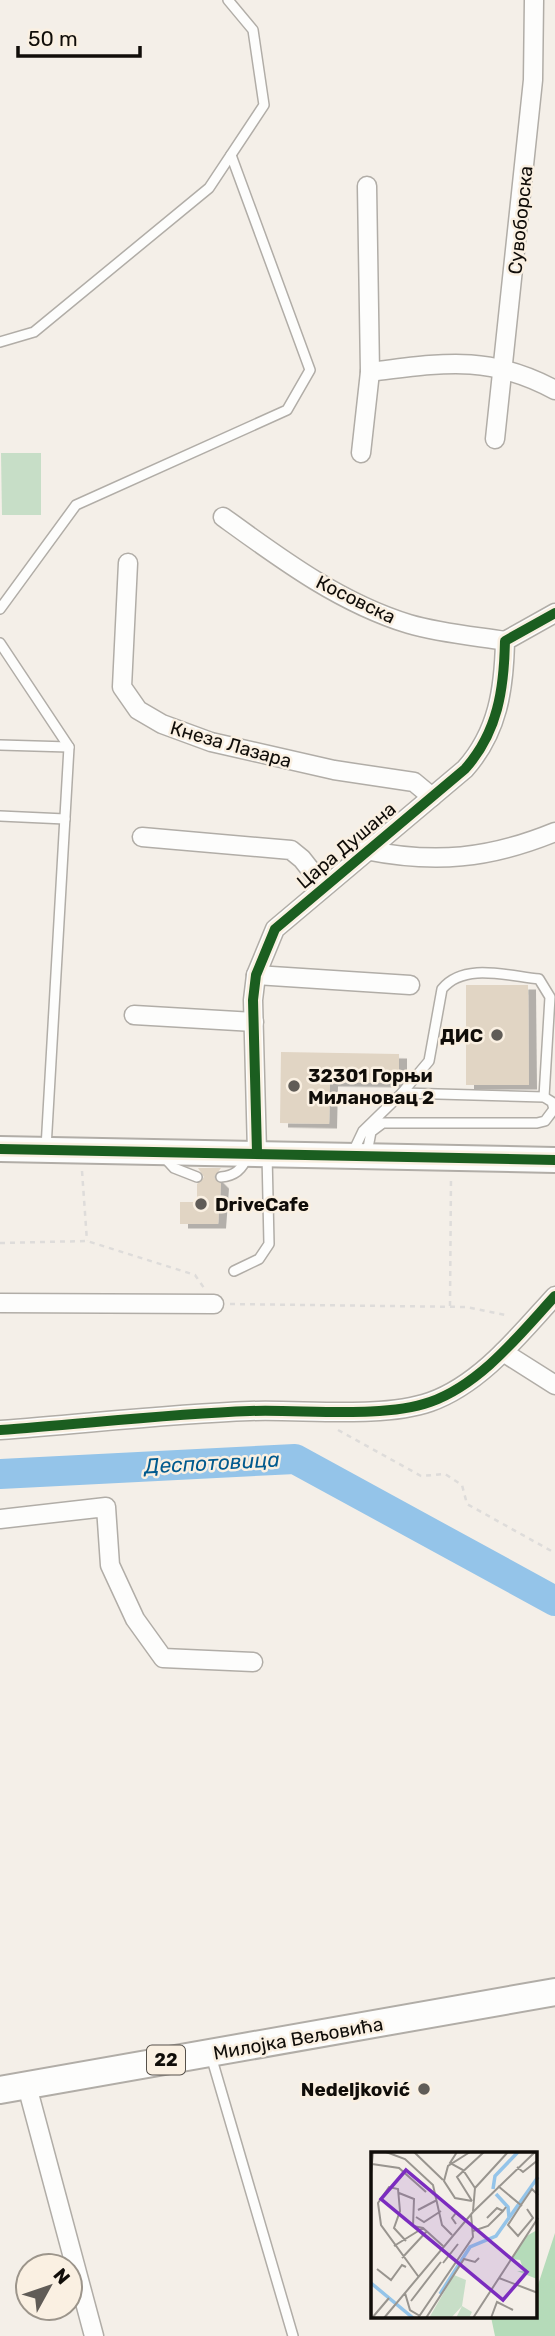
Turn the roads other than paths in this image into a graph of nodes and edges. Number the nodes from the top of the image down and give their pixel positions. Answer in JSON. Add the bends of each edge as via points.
{"nodes":[{"id":1,"x":228,"y":0,"type":"edge"},
{"id":2,"x":534,"y":0,"type":"edge"},
{"id":3,"x":231,"y":155,"type":"junction"},
{"id":4,"x":367,"y":186,"type":"dead end"},
{"id":5,"x":0,"y":342,"type":"edge"},
{"id":6,"x":504,"y":367,"type":"junction"},
{"id":7,"x":370,"y":372,"type":"junction"},
{"id":8,"x":555,"y":390,"type":"edge"},
{"id":9,"x":495,"y":439,"type":"dead end"},
{"id":10,"x":361,"y":453,"type":"dead end"},
{"id":11,"x":223,"y":517,"type":"dead end"},
{"id":12,"x":128,"y":563,"type":"dead end"},
{"id":13,"x":0,"y":609,"type":"edge"},
{"id":14,"x":555,"y":612,"type":"edge"},
{"id":15,"x":505,"y":641,"type":"junction"},
{"id":16,"x":0,"y":643,"type":"edge"},
{"id":17,"x":0,"y":745,"type":"edge"},
{"id":18,"x":69,"y":747,"type":"junction"},
{"id":19,"x":432,"y":797,"type":"junction"},
{"id":20,"x":0,"y":816,"type":"edge"},
{"id":21,"x":65,"y":819,"type":"junction"},
{"id":22,"x":555,"y":832,"type":"edge"},
{"id":23,"x":142,"y":837,"type":"dead end"},
{"id":24,"x":365,"y":850,"type":"junction"},
{"id":25,"x":324,"y":887,"type":"junction"},
{"id":26,"x":256,"y":975,"type":"junction"},
{"id":27,"x":410,"y":985,"type":"dead end"},
{"id":28,"x":134,"y":1015,"type":"dead end"},
{"id":29,"x":254,"y":1022,"type":"junction"},
{"id":30,"x":402,"y":1093,"type":"junction"},
{"id":31,"x":544,"y":1097,"type":"junction"},
{"id":32,"x":0,"y":1149,"type":"edge"},
{"id":33,"x":46,"y":1149,"type":"junction"},
{"id":34,"x":161,"y":1151,"type":"junction"},
{"id":35,"x":257,"y":1152,"type":"junction"},
{"id":36,"x":359,"y":1155,"type":"junction"},
{"id":37,"x":555,"y":1160,"type":"edge"},
{"id":38,"x":197,"y":1177,"type":"dead end"},
{"id":39,"x":221,"y":1177,"type":"dead end"},
{"id":40,"x":234,"y":1271,"type":"dead end"},
{"id":41,"x":555,"y":1296,"type":"edge"},
{"id":42,"x":0,"y":1303,"type":"edge"},
{"id":43,"x":214,"y":1304,"type":"road end"},
{"id":44,"x":503,"y":1352,"type":"junction"},
{"id":45,"x":555,"y":1385,"type":"edge"},
{"id":46,"x":0,"y":1430,"type":"edge"},
{"id":47,"x":0,"y":1519,"type":"edge"},
{"id":48,"x":253,"y":1661,"type":"dead end"},
{"id":49,"x":555,"y":1992,"type":"edge"},
{"id":50,"x":211,"y":2054,"type":"junction"},
{"id":51,"x":27,"y":2086,"type":"junction"},
{"id":52,"x":0,"y":2090,"type":"edge"},
{"id":53,"x":94,"y":2336,"type":"edge"},
{"id":54,"x":293,"y":2336,"type":"edge"}],
"edges":[{"from":1,"to":3,"type":"lane","via":[[253,30],[264,105]]},
{"from":2,"to":6,"type":"street","name":"Сувоборска","via":[[533,80]]},
{"from":3,"to":5,"type":"lane","via":[[209,188],[34,332]]},
{"from":3,"to":13,"type":"lane","via":[[310,370],[287,410],[76,505]]},
{"from":4,"to":7,"type":"street"},
{"from":6,"to":7,"type":"street","via":[[448,362]]},
{"from":6,"to":8,"type":"street"},
{"from":6,"to":9,"type":"street","name":"Сувоборска"},
{"from":7,"to":10,"type":"street"},
{"from":11,"to":15,"type":"street","name":"Косовска","via":[[300,571],[371,611],[411,625]]},
{"from":12,"to":19,"type":"street","name":"Кнеза Лазара","via":[[122,687],[138,710],[211,742],[334,770],[414,782]]},
{"from":14,"to":15,"type":"street"},
{"from":15,"to":19,"type":"street","name":"Цара Душана","via":[[504,682],[486,744],[466,769]]},
{"from":16,"to":18,"type":"lane"},
{"from":17,"to":18,"type":"lane"},
{"from":18,"to":21,"type":"lane"},
{"from":19,"to":24,"type":"street","name":"Цара Душана"},
{"from":20,"to":21,"type":"lane"},
{"from":21,"to":33,"type":"lane"},
{"from":22,"to":24,"type":"street","via":[[514,849],[479,856],[403,858]]},
{"from":23,"to":25,"type":"street","via":[[291,850]]},
{"from":24,"to":25,"type":"street","name":"Цара Душана"},
{"from":25,"to":26,"type":"street","name":"Цара Душана","via":[[275,929]]},
{"from":26,"to":27,"type":"street"},
{"from":26,"to":29,"type":"street","name":"Цара Душана"},
{"from":28,"to":29,"type":"street"},
{"from":29,"to":35,"type":"street","name":"Цара Душана"},
{"from":30,"to":31,"type":"lane"},
{"from":30,"to":31,"type":"lane","via":[[429,1061],[442,989],[450,979],[466,972],[539,979],[545,986],[550,997]]},
{"from":30,"to":36,"type":"lane","via":[[363,1131]]},
{"from":31,"to":36,"type":"lane","via":[[554,1109],[545,1121],[537,1123],[383,1123],[371,1132]]},
{"from":32,"to":33,"type":"street"},
{"from":33,"to":34,"type":"street"},
{"from":34,"to":35,"type":"street"},
{"from":34,"to":38,"type":"lane","via":[[174,1168]]},
{"from":35,"to":36,"type":"street"},
{"from":35,"to":39,"type":"lane","via":[[231,1177]]},
{"from":35,"to":40,"type":"lane","via":[[269,1244],[259,1259]]},
{"from":36,"to":37,"type":"street"},
{"from":41,"to":44,"type":"street"},
{"from":42,"to":43,"type":"street"},
{"from":44,"to":45,"type":"street"},
{"from":44,"to":46,"type":"street","via":[[470,1380],[431,1402],[392,1409],[247,1411]]},
{"from":47,"to":48,"type":"street","via":[[106,1507],[110,1565],[135,1619],[163,1658]]},
{"from":49,"to":50,"type":"main road","name":"Милојка Вељовића","number":"22"},
{"from":50,"to":51,"type":"main road","name":"Милојка Вељовића","number":"22"},
{"from":50,"to":54,"type":"lane"},
{"from":51,"to":52,"type":"main road","name":"Милојка Вељовића","number":"22"},
{"from":51,"to":53,"type":"street"}]}
